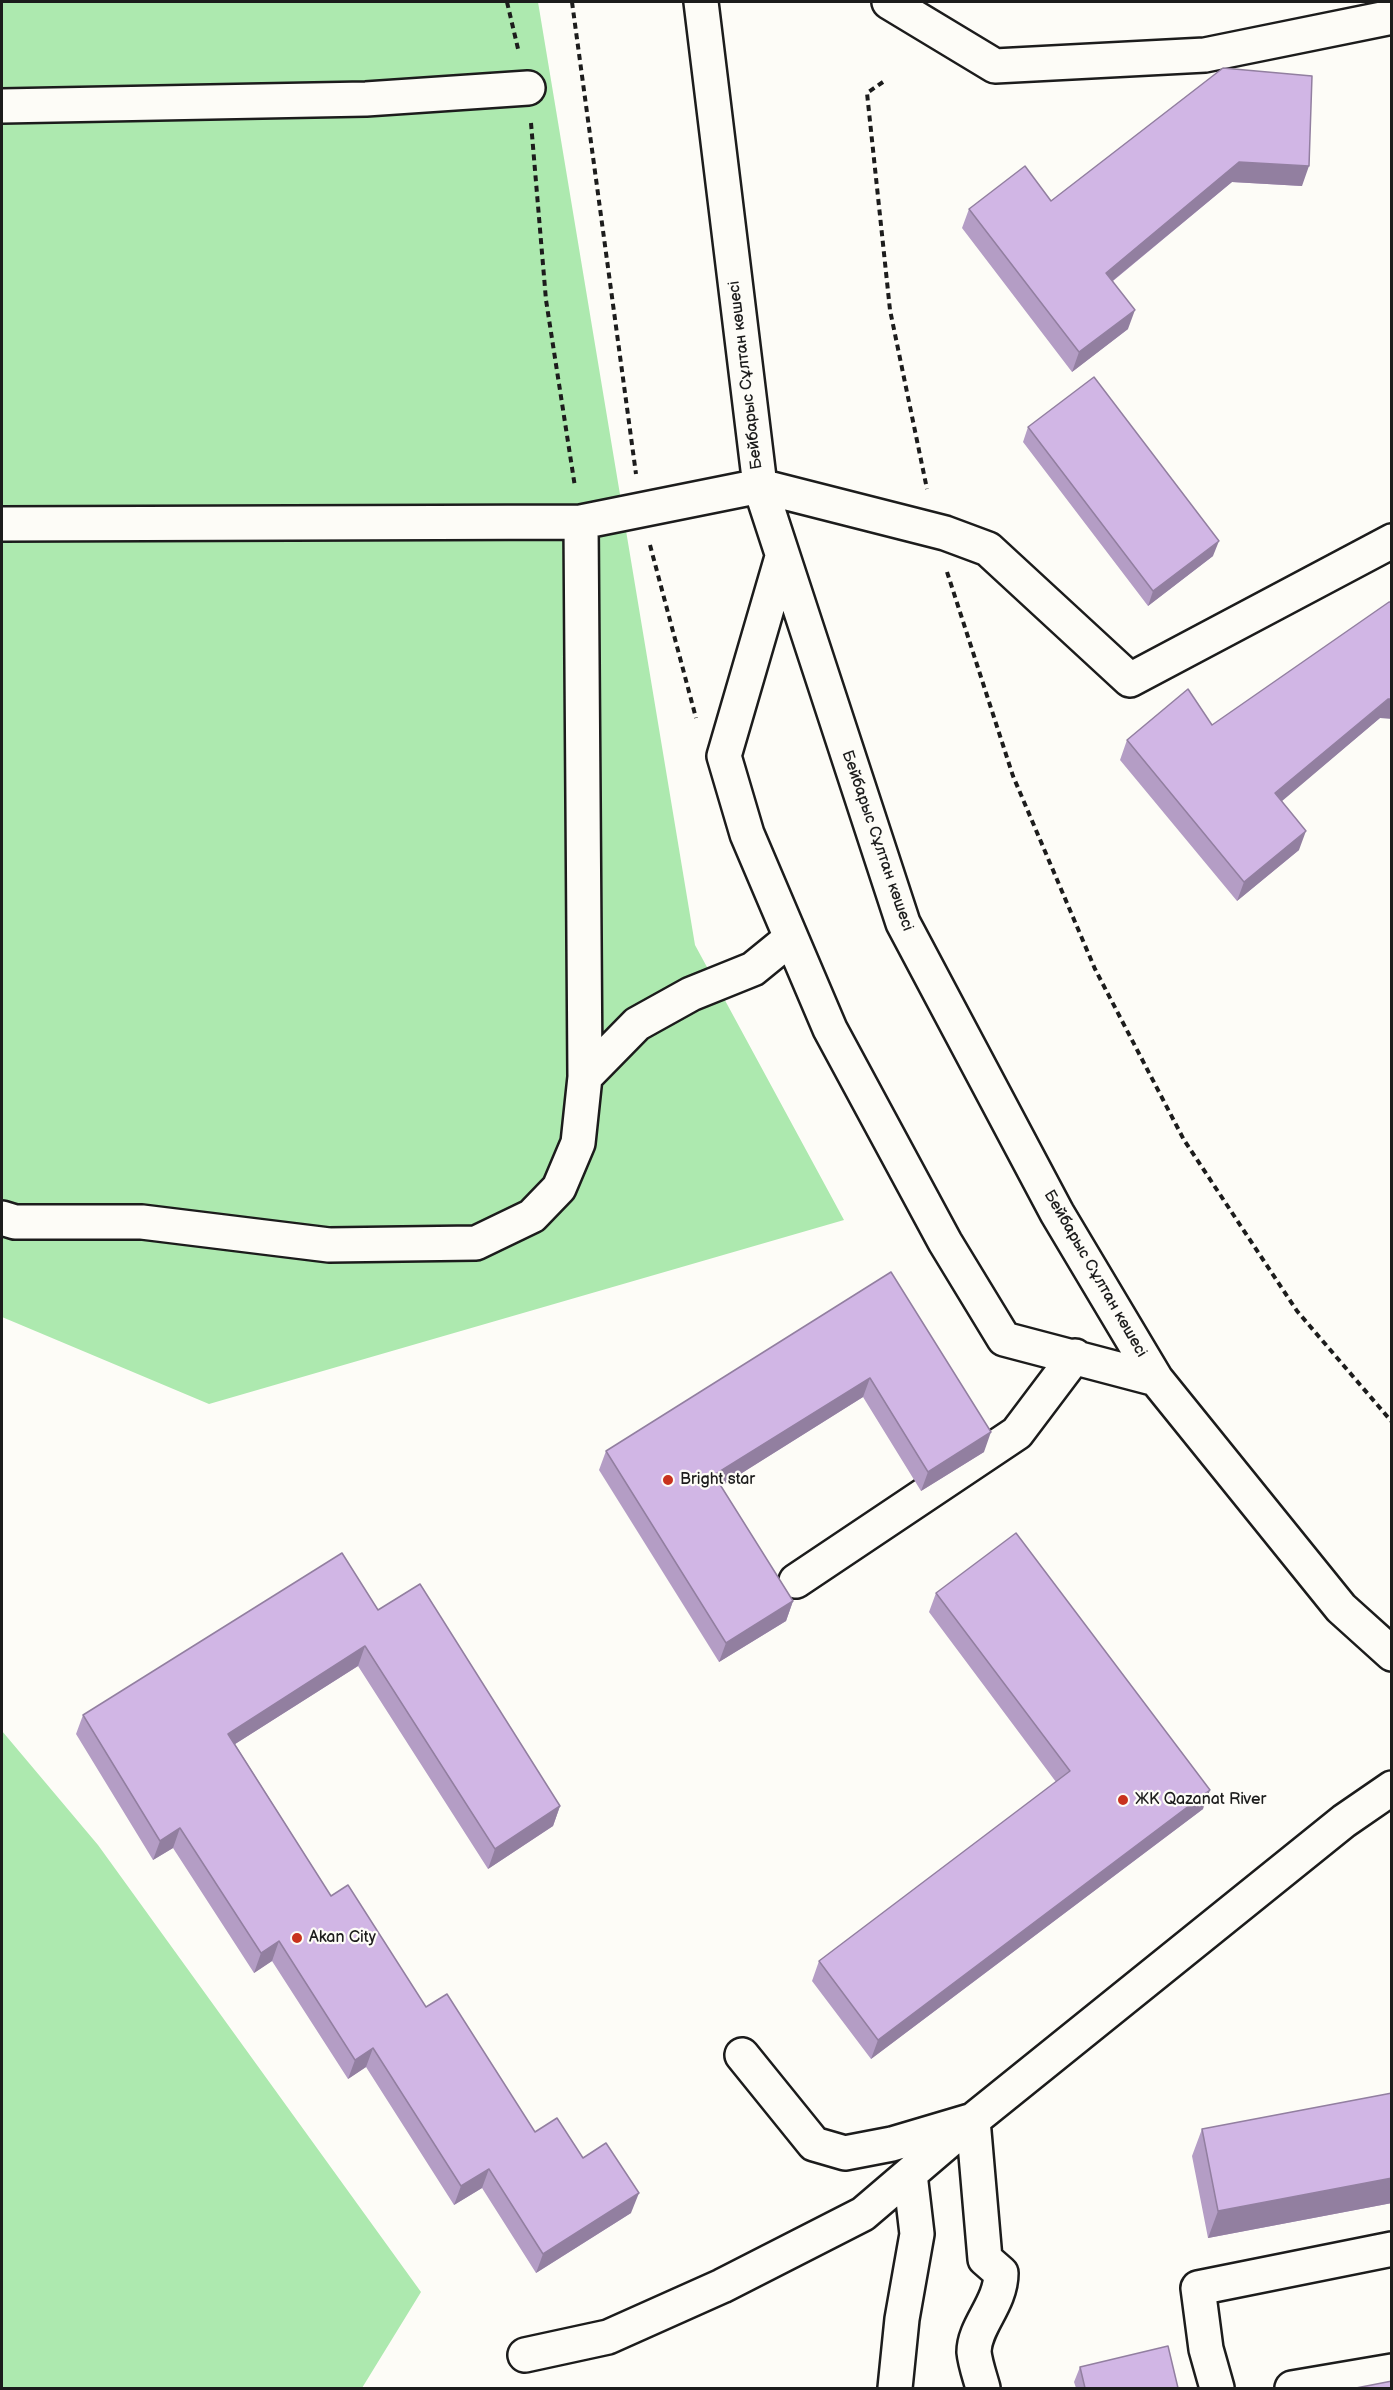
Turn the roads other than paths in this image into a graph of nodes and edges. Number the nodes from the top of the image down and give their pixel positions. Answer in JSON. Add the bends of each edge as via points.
{"nodes":[{"id":1,"x":701,"y":2,"type":"edge"},
{"id":2,"x":890,"y":2,"type":"edge"},
{"id":3,"x":1392,"y":16,"type":"edge"},
{"id":4,"x":528,"y":87,"type":"road end"},
{"id":5,"x":2,"y":106,"type":"edge"},
{"id":6,"x":760,"y":486,"type":"junction"},
{"id":7,"x":581,"y":522,"type":"junction"},
{"id":8,"x":2,"y":524,"type":"edge"},
{"id":9,"x":1392,"y":541,"type":"edge"},
{"id":10,"x":782,"y":556,"type":"junction"},
{"id":11,"x":791,"y":938,"type":"junction"},
{"id":12,"x":585,"y":1077,"type":"junction"},
{"id":13,"x":2,"y":1218,"type":"edge"},
{"id":14,"x":1075,"y":1356,"type":"junction"},
{"id":15,"x":1156,"y":1378,"type":"junction"},
{"id":16,"x":796,"y":1581,"type":"dead end"},
{"id":17,"x":1392,"y":1654,"type":"edge"},
{"id":18,"x":1392,"y":1788,"type":"edge"},
{"id":19,"x":742,"y":2055,"type":"dead end"},
{"id":20,"x":973,"y":2120,"type":"junction"},
{"id":21,"x":910,"y":2174,"type":"junction"},
{"id":22,"x":1392,"y":2249,"type":"edge"},
{"id":23,"x":525,"y":2355,"type":"dead end"},
{"id":24,"x":1392,"y":2371,"type":"edge"},
{"id":25,"x":895,"y":2388,"type":"edge"},
{"id":26,"x":983,"y":2388,"type":"edge"},
{"id":27,"x":1217,"y":2388,"type":"edge"},
{"id":28,"x":1292,"y":2388,"type":"edge"}],
"edges":[{"from":1,"to":6,"type":"street","name":"Бейбарыс Сұлтан көшесі"},
{"from":2,"to":3,"type":"street","via":[[995,66],[1205,55]]},
{"from":4,"to":5,"type":"street","via":[[366,99]]},
{"from":6,"to":7,"type":"street"},
{"from":6,"to":9,"type":"street","via":[[945,533],[988,549],[1130,680]]},
{"from":6,"to":10,"type":"street","name":"Бейбарыс Сұлтан көшесі"},
{"from":7,"to":8,"type":"street"},
{"from":7,"to":12,"type":"street"},
{"from":10,"to":11,"type":"street","via":[[724,756],[747,834]]},
{"from":10,"to":15,"type":"street","name":"Бейбарыс Сұлтан көшесі","via":[[903,923],[1057,1214]]},
{"from":11,"to":12,"type":"street","via":[[753,969],[691,994],[637,1024]]},
{"from":11,"to":14,"type":"street","via":[[830,1029],[945,1242],[1004,1339]]},
{"from":12,"to":13,"type":"street","via":[[578,1143],[559,1188],[532,1216],[476,1243],[329,1245],[142,1222],[15,1222]]},
{"from":14,"to":15,"type":"street"},
{"from":14,"to":16,"type":"street","via":[[1017,1433]]},
{"from":15,"to":17,"type":"street","name":"Бейбарыс Сұлтан көшесі","via":[[1341,1608]]},
{"from":18,"to":20,"type":"street","via":[[1344,1821]]},
{"from":19,"to":20,"type":"street","via":[[814,2144],[845,2153],[892,2144]]},
{"from":20,"to":21,"type":"street"},
{"from":20,"to":26,"type":"street","via":[[985,2259],[1001,2273],[1001,2290],[974,2351]]},
{"from":21,"to":23,"type":"street","via":[[863,2214],[722,2286],[608,2337]]},
{"from":21,"to":25,"type":"street","via":[[917,2234]]},
{"from":22,"to":27,"type":"street","via":[[1198,2288],[1206,2349]]},
{"from":24,"to":28,"type":"street"}]}
